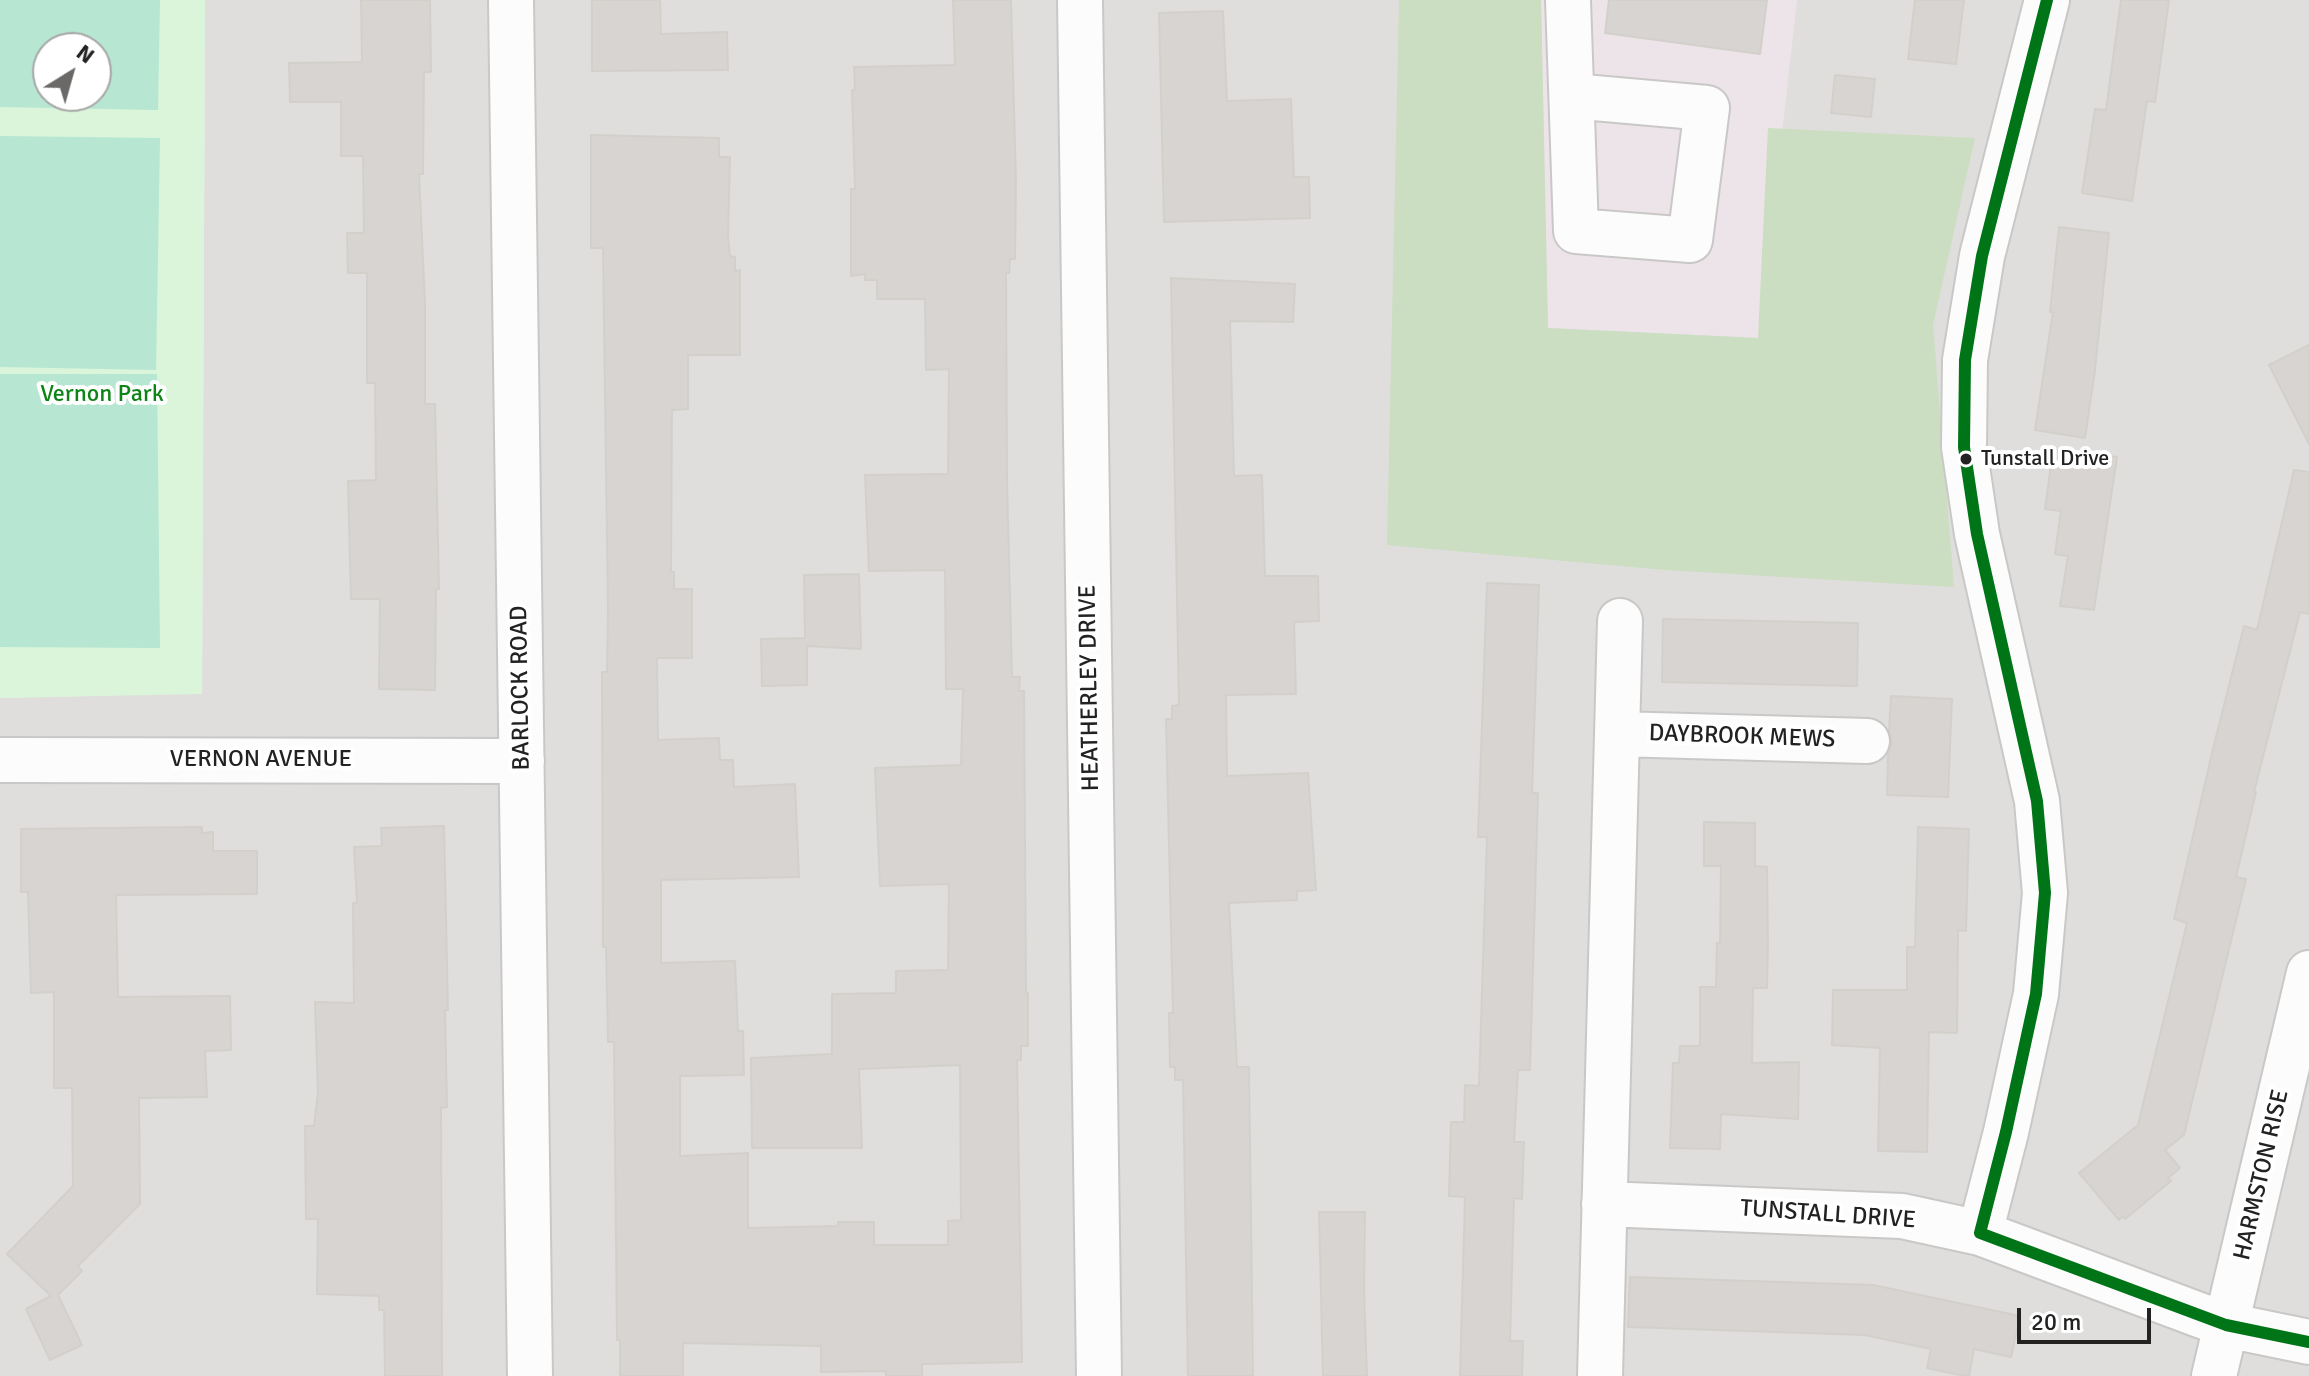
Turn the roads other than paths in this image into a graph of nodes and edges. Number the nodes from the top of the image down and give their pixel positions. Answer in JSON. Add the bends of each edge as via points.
{"nodes":[{"id":1,"x":511,"y":0,"type":"edge"},
{"id":2,"x":1080,"y":0,"type":"edge"},
{"id":3,"x":2047,"y":0,"type":"edge"},
{"id":4,"x":1569,"y":16,"type":"edge"},
{"id":5,"x":1572,"y":96,"type":"dead end"},
{"id":6,"x":1620,"y":621,"type":"dead end"},
{"id":7,"x":1617,"y":734,"type":"junction"},
{"id":8,"x":1867,"y":741,"type":"dead end"},
{"id":9,"x":0,"y":760,"type":"edge"},
{"id":10,"x":522,"y":761,"type":"junction"},
{"id":11,"x":2309,"y":973,"type":"edge"},
{"id":12,"x":1604,"y":1204,"type":"junction"},
{"id":13,"x":1980,"y":1233,"type":"junction"},
{"id":14,"x":2226,"y":1325,"type":"junction"},
{"id":15,"x":2309,"y":1342,"type":"edge"},
{"id":16,"x":530,"y":1376,"type":"edge"},
{"id":17,"x":1099,"y":1376,"type":"edge"},
{"id":18,"x":1600,"y":1376,"type":"edge"},
{"id":19,"x":2214,"y":1376,"type":"edge"}],
"edges":[{"from":1,"to":10,"type":"street","name":"BARLOCK ROAD"},
{"from":2,"to":17,"type":"street","name":"HEATHERLEY DRIVE"},
{"from":3,"to":13,"type":"street","via":[[1982,256],[1965,360],[1964,447],[1977,534],[2037,801],[2045,893],[2036,994]]},
{"from":4,"to":5,"type":"street"},
{"from":6,"to":7,"type":"street","name":"DAYBROOK MEWS"},
{"from":7,"to":8,"type":"street","name":"DAYBROOK MEWS"},
{"from":7,"to":12,"type":"street","name":"DAYBROOK MEWS","via":[[1616,800],[1631,918]]},
{"from":9,"to":10,"type":"street","name":"VERNON AVENUE"},
{"from":10,"to":16,"type":"street","name":"BARLOCK ROAD"},
{"from":11,"to":14,"type":"street","name":"HARMSTON RISE"},
{"from":12,"to":13,"type":"street","name":"TUNSTALL DRIVE","via":[[1902,1216]]},
{"from":12,"to":18,"type":"street"},
{"from":13,"to":14,"type":"street","name":"TUNSTALL DRIVE"},
{"from":14,"to":15,"type":"street","name":"TUNSTALL DRIVE"},
{"from":14,"to":19,"type":"street","name":"HARMSTON RISE"}]}
